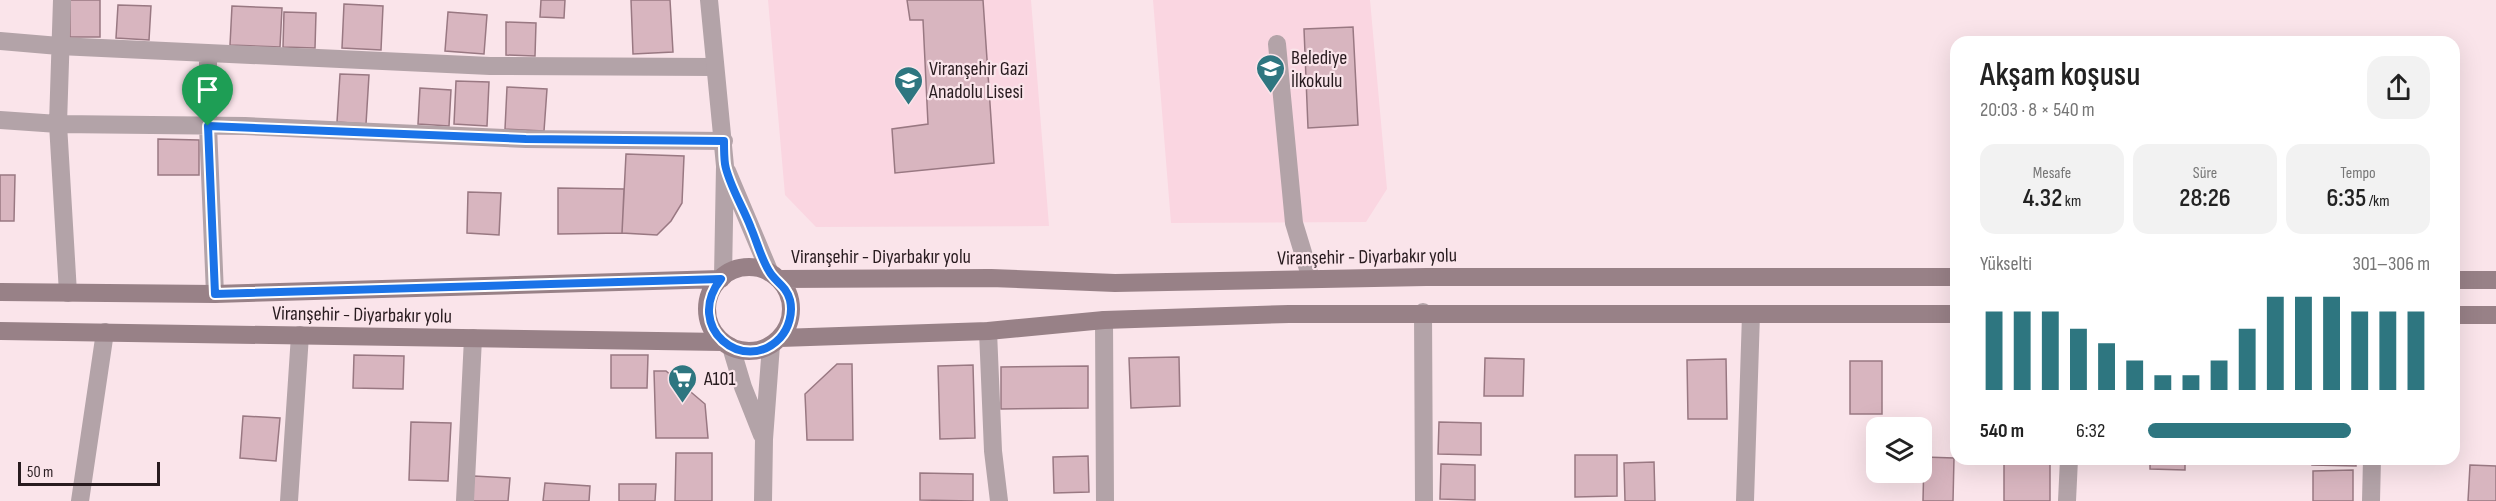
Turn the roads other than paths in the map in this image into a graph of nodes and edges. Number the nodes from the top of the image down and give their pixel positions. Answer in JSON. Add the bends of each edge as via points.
{"nodes":[{"id":1,"x":62,"y":0,"type":"edge"},
{"id":2,"x":709,"y":0,"type":"edge"},
{"id":3,"x":0,"y":41,"type":"edge"},
{"id":4,"x":1276,"y":44,"type":"dead end"},
{"id":5,"x":59,"y":46,"type":"junction"},
{"id":6,"x":208,"y":53,"type":"junction"},
{"id":7,"x":714,"y":67,"type":"junction"},
{"id":8,"x":0,"y":120,"type":"edge"},
{"id":9,"x":58,"y":124,"type":"junction"},
{"id":10,"x":208,"y":126,"type":"junction"},
{"id":11,"x":724,"y":141,"type":"junction"},
{"id":12,"x":725,"y":166,"type":"junction"},
{"id":13,"x":774,"y":276,"type":"junction"},
{"id":14,"x":1950,"y":277,"type":"edge"},
{"id":15,"x":722,"y":278,"type":"junction"},
{"id":16,"x":1311,"y":279,"type":"junction"},
{"id":17,"x":2460,"y":280,"type":"edge"},
{"id":18,"x":2496,"y":280,"type":"edge"},
{"id":19,"x":0,"y":291,"type":"edge"},
{"id":20,"x":68,"y":293,"type":"junction"},
{"id":21,"x":215,"y":294,"type":"junction"},
{"id":22,"x":1423,"y":312,"type":"junction"},
{"id":23,"x":1751,"y":314,"type":"junction"},
{"id":24,"x":1950,"y":314,"type":"edge"},
{"id":25,"x":2460,"y":315,"type":"edge"},
{"id":26,"x":2496,"y":315,"type":"edge"},
{"id":27,"x":1104,"y":320,"type":"junction"},
{"id":28,"x":0,"y":331,"type":"edge"},
{"id":29,"x":988,"y":331,"type":"junction"},
{"id":30,"x":105,"y":332,"type":"junction"},
{"id":31,"x":300,"y":335,"type":"junction"},
{"id":32,"x":473,"y":338,"type":"junction"},
{"id":33,"x":776,"y":341,"type":"junction"},
{"id":34,"x":727,"y":344,"type":"junction"},
{"id":35,"x":764,"y":439,"type":"junction"},
{"id":36,"x":2069,"y":465,"type":"edge"},
{"id":37,"x":2372,"y":465,"type":"edge"},
{"id":38,"x":80,"y":501,"type":"edge"},
{"id":39,"x":289,"y":501,"type":"edge"},
{"id":40,"x":465,"y":501,"type":"edge"},
{"id":41,"x":763,"y":501,"type":"edge"},
{"id":42,"x":999,"y":501,"type":"edge"},
{"id":43,"x":1105,"y":501,"type":"edge"},
{"id":44,"x":1424,"y":501,"type":"edge"},
{"id":45,"x":1745,"y":501,"type":"edge"},
{"id":46,"x":2067,"y":501,"type":"edge"},
{"id":47,"x":2372,"y":501,"type":"edge"}],
"edges":[{"from":1,"to":5,"type":"street"},
{"from":2,"to":7,"type":"street"},
{"from":3,"to":5,"type":"street"},
{"from":4,"to":16,"type":"street","via":[[1294,223]]},
{"from":5,"to":6,"type":"street"},
{"from":5,"to":9,"type":"street"},
{"from":6,"to":7,"type":"street","via":[[490,66]]},
{"from":6,"to":10,"type":"street"},
{"from":7,"to":11,"type":"street"},
{"from":8,"to":9,"type":"street"},
{"from":9,"to":10,"type":"street"},
{"from":9,"to":20,"type":"street"},
{"from":10,"to":11,"type":"street","via":[[516,139]]},
{"from":10,"to":21,"type":"street"},
{"from":11,"to":12,"type":"street"},
{"from":12,"to":13,"type":"street"},
{"from":12,"to":15,"type":"street"},
{"from":13,"to":15,"type":"main road","via":[[758,268],[746,268]]},
{"from":13,"to":16,"type":"main road","name":"Viranşehir - Diyarbakır yolu","via":[[1115,283]]},
{"from":13,"to":33,"type":"main road","via":[[786,290],[791,314]]},
{"from":14,"to":16,"type":"main road","name":"Viranşehir - Diyarbakır yolu"},
{"from":15,"to":21,"type":"main road","name":"Viranşehir - Diyarbakır yolu"},
{"from":15,"to":34,"type":"main road","via":[[709,299],[708,311],[715,333]]},
{"from":17,"to":18,"type":"main road"},
{"from":19,"to":20,"type":"main road","name":"Viranşehir - Diyarbakır yolu"},
{"from":20,"to":21,"type":"main road","name":"Viranşehir - Diyarbakır yolu"},
{"from":22,"to":23,"type":"main road"},
{"from":22,"to":27,"type":"main road"},
{"from":22,"to":44,"type":"street"},
{"from":23,"to":24,"type":"main road"},
{"from":23,"to":45,"type":"street"},
{"from":25,"to":26,"type":"main road"},
{"from":27,"to":29,"type":"main road"},
{"from":27,"to":43,"type":"street"},
{"from":28,"to":30,"type":"main road","name":"Viranşehir - Diyarbakır yolu"},
{"from":29,"to":33,"type":"main road"},
{"from":29,"to":42,"type":"street"},
{"from":30,"to":31,"type":"main road","name":"Viranşehir - Diyarbakır yolu"},
{"from":30,"to":38,"type":"street"},
{"from":31,"to":32,"type":"main road","name":"Viranşehir - Diyarbakır yolu"},
{"from":31,"to":39,"type":"street"},
{"from":32,"to":34,"type":"main road","name":"Viranşehir - Diyarbakır yolu"},
{"from":32,"to":40,"type":"street"},
{"from":33,"to":34,"type":"main road","via":[[751,351]]},
{"from":33,"to":35,"type":"street"},
{"from":34,"to":35,"type":"street"},
{"from":35,"to":41,"type":"street"},
{"from":36,"to":46,"type":"street"},
{"from":37,"to":47,"type":"street"}]}
